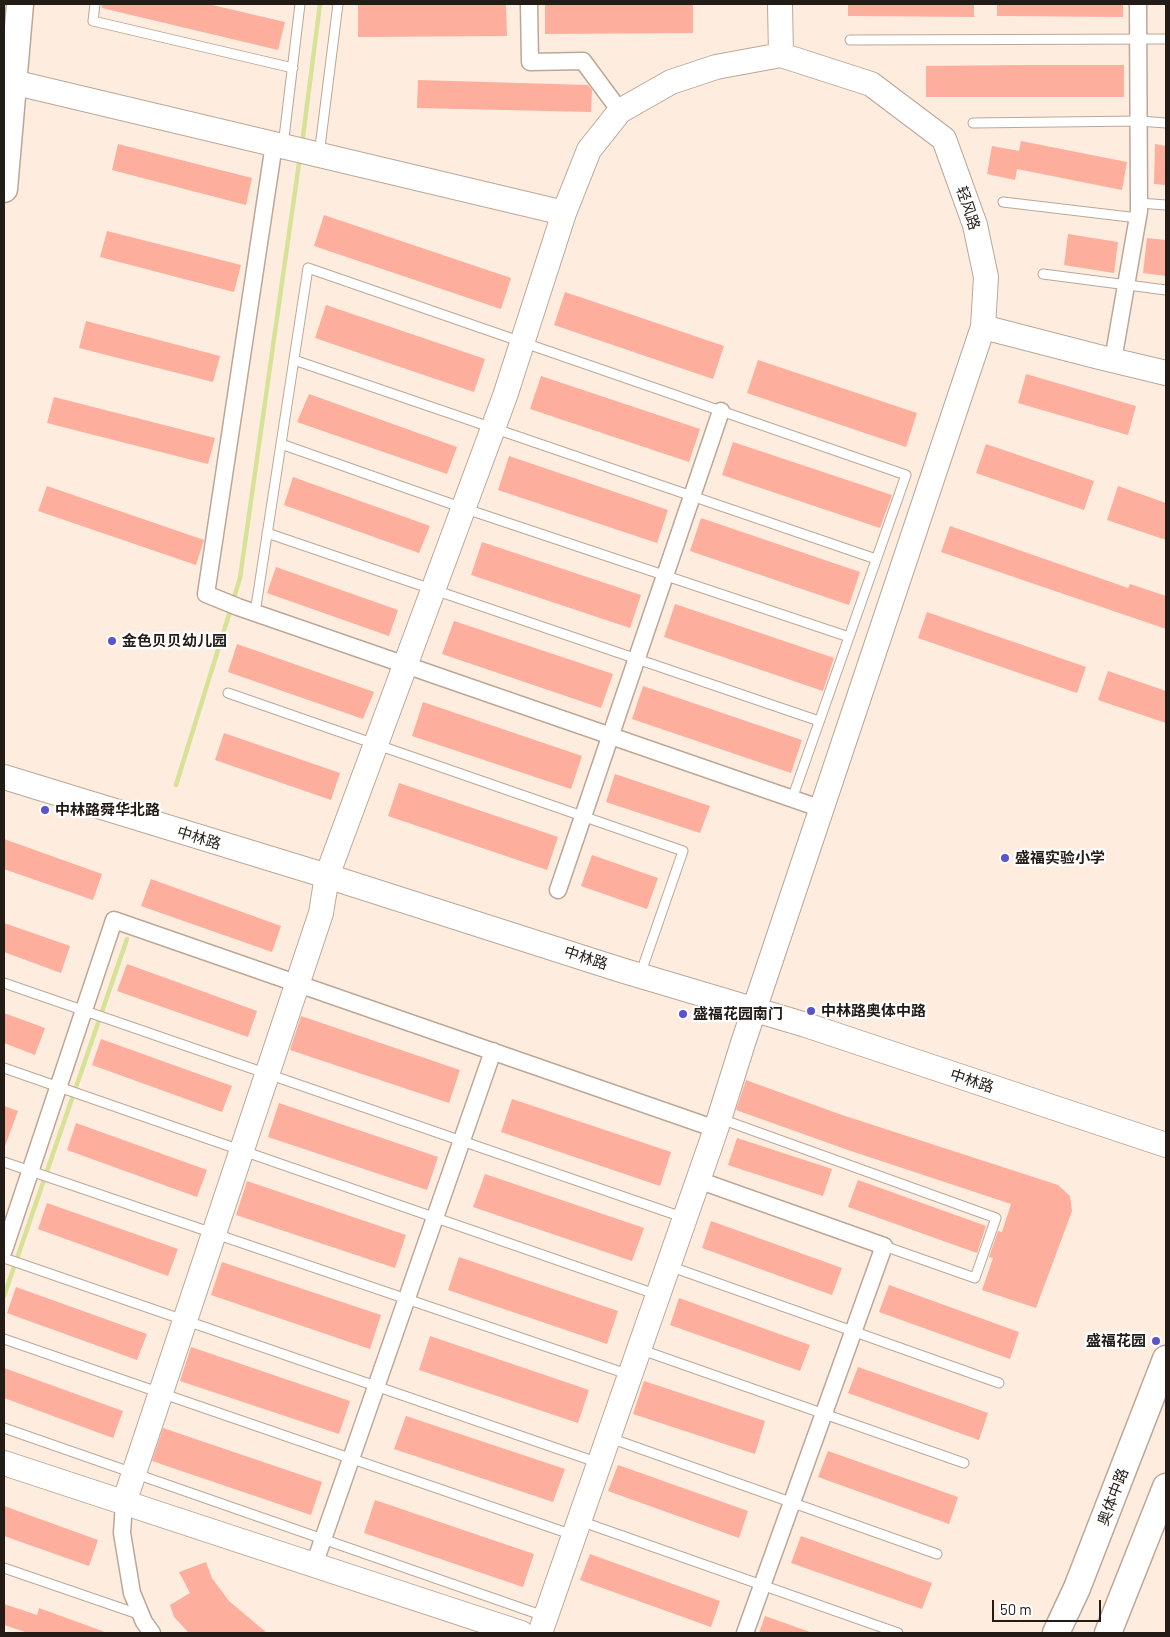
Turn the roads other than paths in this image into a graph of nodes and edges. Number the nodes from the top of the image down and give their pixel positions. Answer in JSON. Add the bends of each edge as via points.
{"nodes":[{"id":1,"x":20,"y":4,"type":"edge"},
{"id":2,"x":95,"y":4,"type":"edge"},
{"id":3,"x":300,"y":4,"type":"edge"},
{"id":4,"x":338,"y":4,"type":"edge"},
{"id":5,"x":529,"y":4,"type":"edge"},
{"id":6,"x":780,"y":4,"type":"edge"},
{"id":7,"x":1138,"y":4,"type":"edge"},
{"id":8,"x":1138,"y":39,"type":"junction"},
{"id":9,"x":1166,"y":39,"type":"edge"},
{"id":10,"x":850,"y":40,"type":"dead end"},
{"id":11,"x":782,"y":55,"type":"junction"},
{"id":12,"x":293,"y":68,"type":"junction"},
{"id":13,"x":8,"y":80,"type":"edge"},
{"id":14,"x":620,"y":111,"type":"junction"},
{"id":15,"x":1139,"y":121,"type":"junction"},
{"id":16,"x":973,"y":123,"type":"dead end"},
{"id":17,"x":1166,"y":123,"type":"edge"},
{"id":18,"x":296,"y":149,"type":"junction"},
{"id":19,"x":4,"y":189,"type":"edge"},
{"id":20,"x":1003,"y":202,"type":"dead end"},
{"id":21,"x":1166,"y":205,"type":"edge"},
{"id":22,"x":1139,"y":211,"type":"junction"},
{"id":23,"x":564,"y":214,"type":"junction"},
{"id":24,"x":1043,"y":274,"type":"dead end"},
{"id":25,"x":1126,"y":285,"type":"junction"},
{"id":26,"x":1166,"y":290,"type":"edge"},
{"id":27,"x":983,"y":327,"type":"junction"},
{"id":28,"x":522,"y":342,"type":"junction"},
{"id":29,"x":294,"y":360,"type":"junction"},
{"id":30,"x":1113,"y":360,"type":"junction"},
{"id":31,"x":1166,"y":372,"type":"edge"},
{"id":32,"x":721,"y":411,"type":"junction"},
{"id":33,"x":493,"y":428,"type":"junction"},
{"id":34,"x":281,"y":444,"type":"junction"},
{"id":35,"x":692,"y":496,"type":"junction"},
{"id":36,"x":463,"y":508,"type":"junction"},
{"id":37,"x":267,"y":533,"type":"junction"},
{"id":38,"x":876,"y":559,"type":"junction"},
{"id":39,"x":665,"y":576,"type":"junction"},
{"id":40,"x":433,"y":589,"type":"junction"},
{"id":41,"x":255,"y":613,"type":"junction"},
{"id":42,"x":849,"y":637,"type":"junction"},
{"id":43,"x":637,"y":659,"type":"junction"},
{"id":44,"x":405,"y":665,"type":"junction"},
{"id":45,"x":228,"y":693,"type":"dead end"},
{"id":46,"x":819,"y":721,"type":"junction"},
{"id":47,"x":610,"y":736,"type":"junction"},
{"id":48,"x":376,"y":744,"type":"junction"},
{"id":49,"x":4,"y":778,"type":"edge"},
{"id":50,"x":792,"y":799,"type":"junction"},
{"id":51,"x":822,"y":809,"type":"junction"},
{"id":52,"x":583,"y":817,"type":"junction"},
{"id":53,"x":327,"y":876,"type":"junction"},
{"id":54,"x":558,"y":890,"type":"dead end"},
{"id":55,"x":640,"y":975,"type":"junction"},
{"id":56,"x":4,"y":983,"type":"edge"},
{"id":57,"x":298,"y":983,"type":"junction"},
{"id":58,"x":754,"y":1011,"type":"junction"},
{"id":59,"x":89,"y":1012,"type":"junction"},
{"id":60,"x":493,"y":1051,"type":"junction"},
{"id":61,"x":4,"y":1068,"type":"edge"},
{"id":62,"x":267,"y":1074,"type":"junction"},
{"id":63,"x":63,"y":1089,"type":"junction"},
{"id":64,"x":718,"y":1124,"type":"junction"},
{"id":65,"x":462,"y":1141,"type":"junction"},
{"id":66,"x":1166,"y":1145,"type":"edge"},
{"id":67,"x":242,"y":1151,"type":"junction"},
{"id":68,"x":4,"y":1162,"type":"edge"},
{"id":69,"x":34,"y":1172,"type":"junction"},
{"id":70,"x":698,"y":1180,"type":"junction"},
{"id":71,"x":435,"y":1218,"type":"junction"},
{"id":72,"x":685,"y":1218,"type":"junction"},
{"id":73,"x":214,"y":1234,"type":"junction"},
{"id":74,"x":884,"y":1246,"type":"junction"},
{"id":75,"x":5,"y":1256,"type":"edge"},
{"id":76,"x":668,"y":1266,"type":"junction"},
{"id":77,"x":658,"y":1295,"type":"junction"},
{"id":78,"x":407,"y":1299,"type":"junction"},
{"id":79,"x":185,"y":1320,"type":"junction"},
{"id":80,"x":854,"y":1332,"type":"junction"},
{"id":81,"x":4,"y":1339,"type":"edge"},
{"id":82,"x":639,"y":1348,"type":"junction"},
{"id":83,"x":1166,"y":1359,"type":"edge"},
{"id":84,"x":630,"y":1376,"type":"junction"},
{"id":85,"x":998,"y":1383,"type":"dead end"},
{"id":86,"x":376,"y":1386,"type":"junction"},
{"id":87,"x":161,"y":1393,"type":"junction"},
{"id":88,"x":824,"y":1414,"type":"junction"},
{"id":89,"x":4,"y":1428,"type":"edge"},
{"id":90,"x":608,"y":1437,"type":"junction"},
{"id":91,"x":351,"y":1458,"type":"junction"},
{"id":92,"x":4,"y":1463,"type":"edge"},
{"id":93,"x":599,"y":1463,"type":"junction"},
{"id":94,"x":964,"y":1463,"type":"dead end"},
{"id":95,"x":134,"y":1473,"type":"junction"},
{"id":96,"x":1166,"y":1486,"type":"edge"},
{"id":97,"x":792,"y":1502,"type":"junction"},
{"id":98,"x":124,"y":1503,"type":"junction"},
{"id":99,"x":577,"y":1528,"type":"junction"},
{"id":100,"x":323,"y":1539,"type":"junction"},
{"id":101,"x":937,"y":1554,"type":"dead end"},
{"id":102,"x":314,"y":1565,"type":"junction"},
{"id":103,"x":4,"y":1568,"type":"edge"},
{"id":104,"x":762,"y":1585,"type":"junction"},
{"id":105,"x":142,"y":1615,"type":"junction"},
{"id":106,"x":543,"y":1625,"type":"edge"},
{"id":107,"x":513,"y":1632,"type":"edge"},
{"id":108,"x":152,"y":1633,"type":"edge"},
{"id":109,"x":745,"y":1633,"type":"edge"},
{"id":110,"x":898,"y":1633,"type":"edge"},
{"id":111,"x":1056,"y":1633,"type":"edge"},
{"id":112,"x":1108,"y":1633,"type":"edge"}],
"edges":[{"from":1,"to":13,"type":"main road"},
{"from":2,"to":12,"type":"lane","via":[[92,21]]},
{"from":3,"to":12,"type":"lane"},
{"from":4,"to":18,"type":"lane"},
{"from":5,"to":14,"type":"street","via":[[530,62],[583,61]]},
{"from":6,"to":11,"type":"street"},
{"from":7,"to":8,"type":"street"},
{"from":8,"to":9,"type":"lane"},
{"from":8,"to":10,"type":"lane"},
{"from":8,"to":15,"type":"street"},
{"from":11,"to":14,"type":"street","via":[[716,68],[671,82]]},
{"from":11,"to":27,"type":"street","name":"轻风路","via":[[871,84],[944,139],[975,225],[986,277]]},
{"from":12,"to":18,"type":"lane"},
{"from":13,"to":18,"type":"street"},
{"from":13,"to":19,"type":"main road"},
{"from":14,"to":23,"type":"street","via":[[589,150]]},
{"from":15,"to":16,"type":"lane"},
{"from":15,"to":17,"type":"lane"},
{"from":15,"to":22,"type":"street"},
{"from":18,"to":23,"type":"street"},
{"from":18,"to":41,"type":"street","via":[[206,594]]},
{"from":20,"to":22,"type":"lane"},
{"from":21,"to":22,"type":"lane"},
{"from":22,"to":25,"type":"street"},
{"from":23,"to":28,"type":"street"},
{"from":24,"to":25,"type":"lane"},
{"from":25,"to":26,"type":"lane"},
{"from":25,"to":30,"type":"street"},
{"from":27,"to":30,"type":"street"},
{"from":27,"to":51,"type":"street","name":"轻风路"},
{"from":28,"to":29,"type":"lane","via":[[308,268]]},
{"from":28,"to":32,"type":"lane"},
{"from":28,"to":33,"type":"street"},
{"from":29,"to":33,"type":"lane"},
{"from":29,"to":34,"type":"lane"},
{"from":30,"to":31,"type":"street"},
{"from":32,"to":35,"type":"street"},
{"from":32,"to":38,"type":"lane","via":[[906,474]]},
{"from":33,"to":35,"type":"lane"},
{"from":33,"to":36,"type":"street"},
{"from":34,"to":36,"type":"lane"},
{"from":34,"to":37,"type":"lane"},
{"from":35,"to":38,"type":"lane"},
{"from":35,"to":39,"type":"street"},
{"from":36,"to":39,"type":"lane"},
{"from":36,"to":40,"type":"street"},
{"from":37,"to":40,"type":"lane"},
{"from":37,"to":41,"type":"lane"},
{"from":38,"to":42,"type":"lane"},
{"from":39,"to":42,"type":"lane"},
{"from":39,"to":43,"type":"street"},
{"from":40,"to":43,"type":"lane"},
{"from":40,"to":44,"type":"street"},
{"from":41,"to":44,"type":"street"},
{"from":42,"to":46,"type":"lane"},
{"from":43,"to":46,"type":"lane"},
{"from":43,"to":47,"type":"street"},
{"from":44,"to":47,"type":"street"},
{"from":44,"to":48,"type":"street"},
{"from":45,"to":48,"type":"lane"},
{"from":46,"to":50,"type":"lane"},
{"from":47,"to":50,"type":"street"},
{"from":47,"to":52,"type":"street"},
{"from":48,"to":52,"type":"lane"},
{"from":48,"to":53,"type":"street"},
{"from":49,"to":53,"type":"street","name":"中林路"},
{"from":50,"to":51,"type":"street"},
{"from":51,"to":58,"type":"street","name":"轻风路"},
{"from":52,"to":54,"type":"street"},
{"from":52,"to":55,"type":"lane","via":[[683,851]]},
{"from":53,"to":55,"type":"street","name":"中林路"},
{"from":53,"to":57,"type":"street","via":[[321,914]]},
{"from":55,"to":58,"type":"street","name":"中林路"},
{"from":56,"to":59,"type":"lane"},
{"from":57,"to":59,"type":"street","via":[[114,920]]},
{"from":57,"to":60,"type":"street"},
{"from":57,"to":62,"type":"street"},
{"from":58,"to":64,"type":"street","name":"轻风路"},
{"from":58,"to":66,"type":"street","name":"中林路","via":[[806,1025]]},
{"from":59,"to":62,"type":"lane"},
{"from":59,"to":63,"type":"street"},
{"from":60,"to":64,"type":"street"},
{"from":60,"to":65,"type":"street"},
{"from":61,"to":63,"type":"lane"},
{"from":62,"to":65,"type":"lane"},
{"from":62,"to":67,"type":"street"},
{"from":63,"to":67,"type":"lane"},
{"from":63,"to":69,"type":"street"},
{"from":64,"to":70,"type":"street","name":"轻风路"},
{"from":64,"to":74,"type":"lane","via":[[996,1218],[975,1278]]},
{"from":65,"to":71,"type":"street"},
{"from":65,"to":72,"type":"lane"},
{"from":67,"to":71,"type":"lane"},
{"from":67,"to":73,"type":"street"},
{"from":68,"to":69,"type":"lane"},
{"from":69,"to":73,"type":"lane"},
{"from":69,"to":75,"type":"street"},
{"from":70,"to":72,"type":"street","name":"轻风路"},
{"from":70,"to":74,"type":"street"},
{"from":71,"to":77,"type":"lane"},
{"from":71,"to":78,"type":"street"},
{"from":72,"to":76,"type":"street","name":"轻风路"},
{"from":73,"to":78,"type":"lane"},
{"from":73,"to":79,"type":"street"},
{"from":74,"to":80,"type":"street"},
{"from":75,"to":79,"type":"lane"},
{"from":76,"to":77,"type":"street","name":"轻风路"},
{"from":76,"to":80,"type":"lane"},
{"from":77,"to":82,"type":"street","name":"轻风路"},
{"from":78,"to":84,"type":"lane"},
{"from":78,"to":86,"type":"street"},
{"from":79,"to":86,"type":"lane"},
{"from":79,"to":87,"type":"street"},
{"from":80,"to":85,"type":"lane"},
{"from":80,"to":88,"type":"street"},
{"from":81,"to":87,"type":"lane"},
{"from":82,"to":84,"type":"street","name":"轻风路"},
{"from":82,"to":88,"type":"lane"},
{"from":83,"to":111,"type":"main road","name":"奥体中路","via":[[1077,1588]]},
{"from":84,"to":90,"type":"street","name":"轻风路"},
{"from":86,"to":91,"type":"street"},
{"from":86,"to":93,"type":"lane"},
{"from":87,"to":91,"type":"lane"},
{"from":87,"to":95,"type":"street"},
{"from":88,"to":94,"type":"lane"},
{"from":88,"to":97,"type":"street"},
{"from":89,"to":95,"type":"lane"},
{"from":90,"to":93,"type":"street","name":"轻风路"},
{"from":90,"to":97,"type":"lane"},
{"from":91,"to":99,"type":"lane"},
{"from":91,"to":100,"type":"street"},
{"from":92,"to":98,"type":"street"},
{"from":93,"to":99,"type":"street","name":"轻风路"},
{"from":95,"to":98,"type":"street"},
{"from":95,"to":100,"type":"lane"},
{"from":96,"to":112,"type":"main road"},
{"from":97,"to":101,"type":"lane"},
{"from":97,"to":104,"type":"street"},
{"from":98,"to":102,"type":"street"},
{"from":98,"to":105,"type":"street","via":[[122,1533],[126,1562],[132,1593]]},
{"from":99,"to":104,"type":"lane"},
{"from":99,"to":106,"type":"street","name":"轻风路"},
{"from":100,"to":102,"type":"street"},
{"from":100,"to":106,"type":"lane"},
{"from":102,"to":107,"type":"street"},
{"from":103,"to":105,"type":"lane"},
{"from":104,"to":109,"type":"street"},
{"from":104,"to":110,"type":"lane"},
{"from":105,"to":108,"type":"street"}]}
